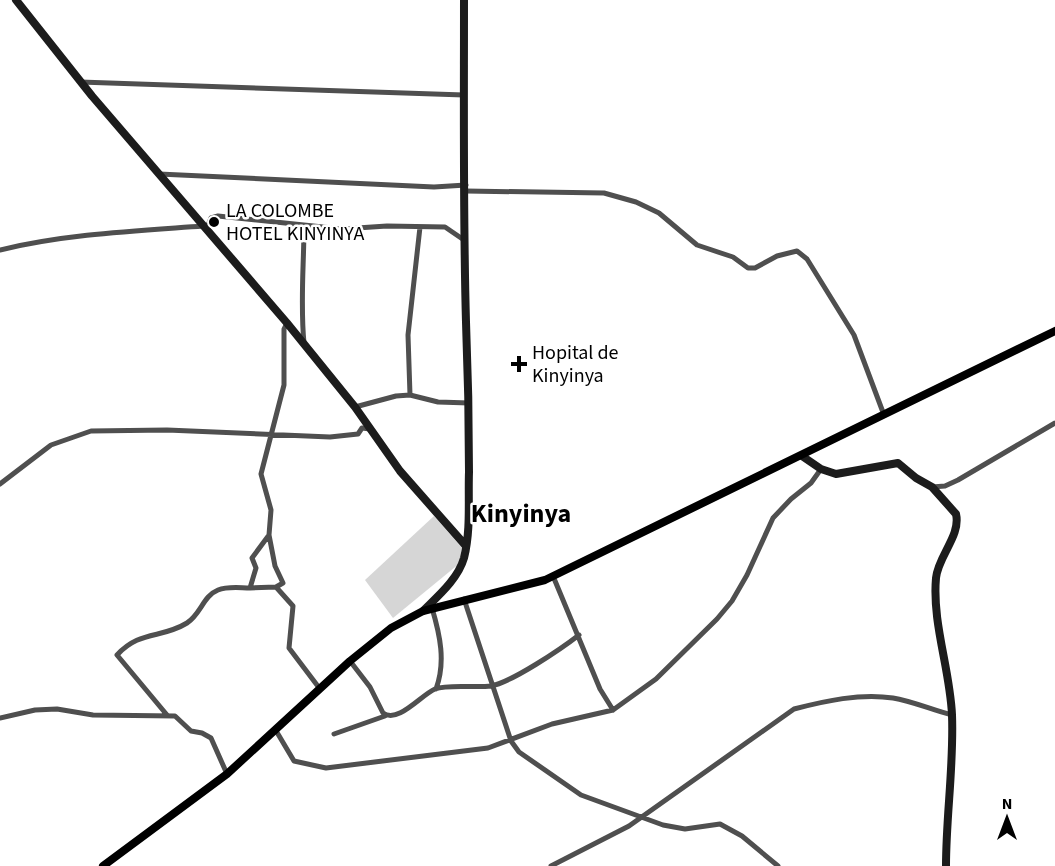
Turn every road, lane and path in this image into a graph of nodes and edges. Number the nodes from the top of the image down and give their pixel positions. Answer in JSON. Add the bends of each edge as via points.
{"nodes":[{"id":1,"x":16,"y":0,"type":"edge"},
{"id":2,"x":464,"y":0,"type":"edge"},
{"id":3,"x":80,"y":82,"type":"junction"},
{"id":4,"x":464,"y":95,"type":"junction"},
{"id":5,"x":159,"y":174,"type":"junction"},
{"id":6,"x":466,"y":188,"type":"junction"},
{"id":7,"x":304,"y":225,"type":"junction"},
{"id":8,"x":420,"y":227,"type":"junction"},
{"id":9,"x":204,"y":228,"type":"junction"},
{"id":10,"x":464,"y":240,"type":"junction"},
{"id":11,"x":0,"y":250,"type":"edge"},
{"id":12,"x":287,"y":323,"type":"junction"},
{"id":13,"x":1055,"y":332,"type":"edge"},
{"id":14,"x":304,"y":344,"type":"junction"},
{"id":15,"x":410,"y":395,"type":"junction"},
{"id":16,"x":469,"y":403,"type":"junction"},
{"id":17,"x":355,"y":407,"type":"junction"},
{"id":18,"x":884,"y":415,"type":"junction"},
{"id":19,"x":1055,"y":423,"type":"edge"},
{"id":20,"x":370,"y":429,"type":"junction"},
{"id":21,"x":270,"y":434,"type":"junction"},
{"id":22,"x":802,"y":456,"type":"junction"},
{"id":23,"x":821,"y":469,"type":"junction"},
{"id":24,"x":0,"y":484,"type":"edge"},
{"id":25,"x":932,"y":488,"type":"junction"},
{"id":26,"x":269,"y":535,"type":"junction"},
{"id":27,"x":466,"y":546,"type":"junction"},
{"id":28,"x":553,"y":576,"type":"junction"},
{"id":29,"x":276,"y":587,"type":"junction"},
{"id":30,"x":250,"y":588,"type":"junction"},
{"id":31,"x":464,"y":599,"type":"junction"},
{"id":32,"x":432,"y":608,"type":"junction"},
{"id":33,"x":423,"y":611,"type":"junction"},
{"id":34,"x":579,"y":635,"type":"junction"},
{"id":35,"x":350,"y":661,"type":"junction"},
{"id":36,"x":494,"y":685,"type":"junction"},
{"id":37,"x":321,"y":689,"type":"junction"},
{"id":38,"x":436,"y":689,"type":"junction"},
{"id":39,"x":613,"y":710,"type":"junction"},
{"id":40,"x":167,"y":715,"type":"junction"},
{"id":41,"x":952,"y":715,"type":"junction"},
{"id":42,"x":385,"y":716,"type":"junction"},
{"id":43,"x":0,"y":718,"type":"edge"},
{"id":44,"x":275,"y":729,"type":"junction"},
{"id":45,"x":334,"y":734,"type":"dead end"},
{"id":46,"x":511,"y":741,"type":"junction"},
{"id":47,"x":227,"y":774,"type":"junction"},
{"id":48,"x":639,"y":818,"type":"junction"},
{"id":49,"x":103,"y":866,"type":"edge"},
{"id":50,"x":551,"y":866,"type":"edge"},
{"id":51,"x":778,"y":866,"type":"edge"},
{"id":52,"x":946,"y":866,"type":"edge"}],
"edges":[{"from":1,"to":3,"type":"main road"},
{"from":2,"to":4,"type":"main road"},
{"from":3,"to":4,"type":"street"},
{"from":3,"to":5,"type":"main road"},
{"from":4,"to":6,"type":"main road"},
{"from":5,"to":6,"type":"street"},
{"from":5,"to":9,"type":"main road"},
{"from":6,"to":10,"type":"main road"},
{"from":6,"to":18,"type":"street","via":[[604,193],[636,202],[659,213],[701,248],[733,257],[748,268],[797,251],[807,259],[854,335]]},
{"from":7,"to":8,"type":"street","via":[[342,229]]},
{"from":7,"to":9,"type":"street","via":[[214,216]]},
{"from":7,"to":14,"type":"street"},
{"from":8,"to":10,"type":"street","via":[[445,227]]},
{"from":8,"to":15,"type":"street","via":[[408,335]]},
{"from":9,"to":11,"type":"street","via":[[92,234]]},
{"from":9,"to":12,"type":"main road"},
{"from":10,"to":16,"type":"main road"},
{"from":12,"to":14,"type":"main road"},
{"from":12,"to":21,"type":"street","via":[[284,385]]},
{"from":13,"to":18,"type":"main road"},
{"from":14,"to":17,"type":"main road"},
{"from":15,"to":16,"type":"street","via":[[438,402]]},
{"from":15,"to":17,"type":"street"},
{"from":16,"to":27,"type":"main road"},
{"from":17,"to":20,"type":"main road"},
{"from":18,"to":22,"type":"main road"},
{"from":19,"to":25,"type":"street","via":[[958,480]]},
{"from":20,"to":21,"type":"street","via":[[343,436]]},
{"from":20,"to":27,"type":"main road","via":[[400,471]]},
{"from":21,"to":24,"type":"street","via":[[91,431],[51,445]]},
{"from":21,"to":26,"type":"street","via":[[261,474],[271,510]]},
{"from":22,"to":23,"type":"main road"},
{"from":22,"to":28,"type":"main road"},
{"from":23,"to":25,"type":"main road","via":[[848,474],[896,462]]},
{"from":23,"to":39,"type":"street","via":[[812,483],[790,499],[774,518],[747,575],[717,619],[656,679]]},
{"from":25,"to":41,"type":"main road","via":[[957,518],[936,578]]},
{"from":26,"to":29,"type":"street","via":[[283,583]]},
{"from":26,"to":30,"type":"street","via":[[252,558],[256,568]]},
{"from":27,"to":33,"type":"main road","via":[[451,582]]},
{"from":28,"to":31,"type":"main road"},
{"from":28,"to":34,"type":"street"},
{"from":29,"to":30,"type":"street"},
{"from":29,"to":37,"type":"street","via":[[293,606],[289,648]]},
{"from":30,"to":40,"type":"street","via":[[217,590],[189,622],[138,638],[117,655]]},
{"from":31,"to":32,"type":"main road"},
{"from":31,"to":36,"type":"street"},
{"from":32,"to":33,"type":"main road"},
{"from":32,"to":38,"type":"street","via":[[441,653]]},
{"from":33,"to":35,"type":"main road","via":[[391,628]]},
{"from":34,"to":36,"type":"street","via":[[554,654]]},
{"from":34,"to":39,"type":"street","via":[[600,689]]},
{"from":35,"to":37,"type":"main road"},
{"from":35,"to":42,"type":"street"},
{"from":36,"to":38,"type":"street"},
{"from":36,"to":46,"type":"street"},
{"from":37,"to":44,"type":"main road"},
{"from":38,"to":42,"type":"street","via":[[401,712]]},
{"from":39,"to":46,"type":"street","via":[[552,724]]},
{"from":40,"to":43,"type":"street","via":[[93,715],[57,709]]},
{"from":40,"to":47,"type":"street","via":[[175,716],[191,731],[211,738]]},
{"from":41,"to":48,"type":"street","via":[[878,696],[794,709]]},
{"from":41,"to":52,"type":"main road"},
{"from":42,"to":45,"type":"street"},
{"from":44,"to":46,"type":"street","via":[[294,761],[326,768],[488,748]]},
{"from":44,"to":47,"type":"main road"},
{"from":46,"to":48,"type":"street","via":[[519,752],[581,795]]},
{"from":47,"to":49,"type":"main road"},
{"from":48,"to":50,"type":"street","via":[[583,852]]},
{"from":48,"to":51,"type":"street","via":[[686,829],[720,824],[742,836]]}]}
